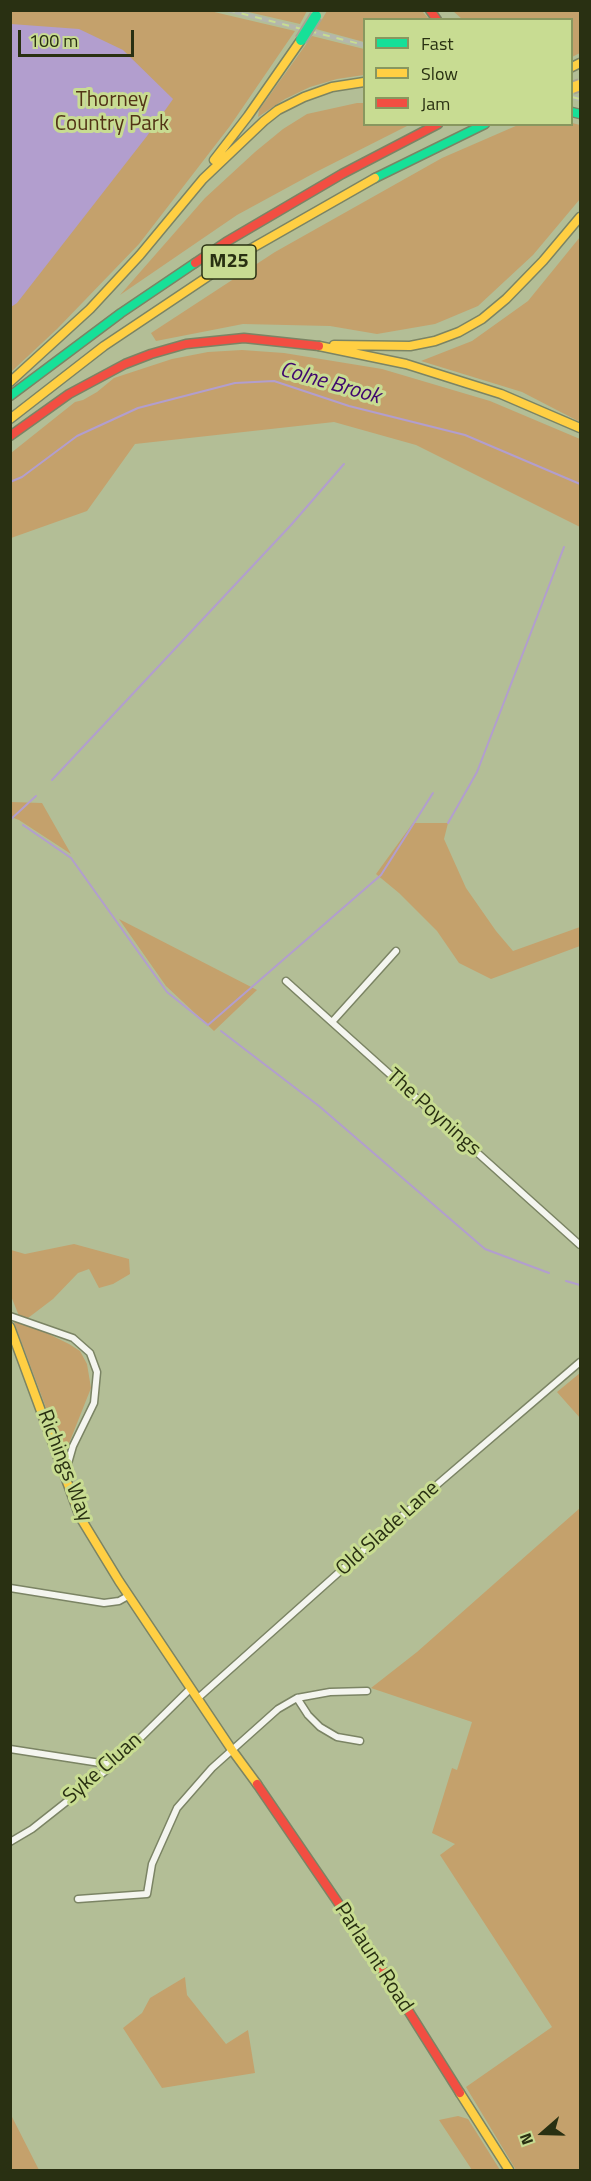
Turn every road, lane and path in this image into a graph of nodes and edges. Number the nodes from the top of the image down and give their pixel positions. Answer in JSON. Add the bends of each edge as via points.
{"nodes":[{"id":1,"x":317,"y":14,"type":"edge"},
{"id":2,"x":363,"y":82,"type":"edge"},
{"id":3,"x":434,"y":126,"type":"edge"},
{"id":4,"x":481,"y":126,"type":"edge"},
{"id":5,"x":204,"y":179,"type":"junction"},
{"id":6,"x":580,"y":217,"type":"edge"},
{"id":7,"x":321,"y":346,"type":"junction"},
{"id":8,"x":10,"y":382,"type":"edge"},
{"id":9,"x":10,"y":396,"type":"edge"},
{"id":10,"x":10,"y":419,"type":"edge"},
{"id":11,"x":580,"y":428,"type":"edge"},
{"id":12,"x":10,"y":436,"type":"edge"},
{"id":13,"x":396,"y":951,"type":"dead end"},
{"id":14,"x":286,"y":981,"type":"dead end"},
{"id":15,"x":332,"y":1022,"type":"junction"},
{"id":16,"x":580,"y":1245,"type":"edge"},
{"id":17,"x":10,"y":1316,"type":"edge"},
{"id":18,"x":10,"y":1327,"type":"edge"},
{"id":19,"x":580,"y":1362,"type":"edge"},
{"id":20,"x":65,"y":1474,"type":"junction"},
{"id":21,"x":10,"y":1588,"type":"edge"},
{"id":22,"x":128,"y":1596,"type":"junction"},
{"id":23,"x":367,"y":1691,"type":"dead end"},
{"id":24,"x":194,"y":1694,"type":"junction"},
{"id":25,"x":297,"y":1698,"type":"junction"},
{"id":26,"x":360,"y":1741,"type":"dead end"},
{"id":27,"x":10,"y":1749,"type":"edge"},
{"id":28,"x":232,"y":1750,"type":"junction"},
{"id":29,"x":113,"y":1765,"type":"junction"},
{"id":30,"x":10,"y":1842,"type":"edge"},
{"id":31,"x":78,"y":1899,"type":"dead end"},
{"id":32,"x":508,"y":2170,"type":"edge"}],
"edges":[{"from":1,"to":5,"type":"main road","bridge":true},
{"from":2,"to":5,"type":"main road","via":[[322,90],[278,110]]},
{"from":3,"to":9,"type":"main road","number":"M25","via":[[310,191],[225,242],[129,307]]},
{"from":4,"to":10,"type":"main road","number":"M25","via":[[339,198],[206,276],[104,346]]},
{"from":5,"to":8,"type":"main road","via":[[102,296]]},
{"from":6,"to":7,"type":"main road","via":[[506,299],[459,332],[404,347]]},
{"from":7,"to":11,"type":"main road","via":[[440,373]]},
{"from":7,"to":12,"type":"main road","via":[[227,339],[157,352],[84,385]]},
{"from":13,"to":15,"type":"street"},
{"from":14,"to":15,"type":"street","name":"The Poynings"},
{"from":15,"to":16,"type":"street","name":"The Poynings"},
{"from":17,"to":20,"type":"street","via":[[73,1338],[90,1353],[97,1372],[94,1403],[73,1446]]},
{"from":18,"to":20,"type":"main road","name":"Richings Way"},
{"from":19,"to":24,"type":"street","name":"Old Slade Lane"},
{"from":20,"to":22,"type":"main road","name":"Richings Way","via":[[81,1517]]},
{"from":21,"to":22,"type":"street","via":[[104,1603]]},
{"from":22,"to":24,"type":"main road","name":"Richings Way"},
{"from":23,"to":25,"type":"street"},
{"from":24,"to":28,"type":"main road","name":"Parlaunt Road"},
{"from":24,"to":29,"type":"street","name":"Syke Cluan"},
{"from":25,"to":26,"type":"street","via":[[320,1727],[337,1737]]},
{"from":25,"to":28,"type":"street","via":[[278,1708]]},
{"from":27,"to":29,"type":"street"},
{"from":28,"to":31,"type":"street","via":[[177,1808],[152,1864],[147,1894]]},
{"from":28,"to":32,"type":"main road","name":"Parlaunt Road","via":[[367,1945]]},
{"from":29,"to":30,"type":"street","name":"Syke Cluan"}]}
